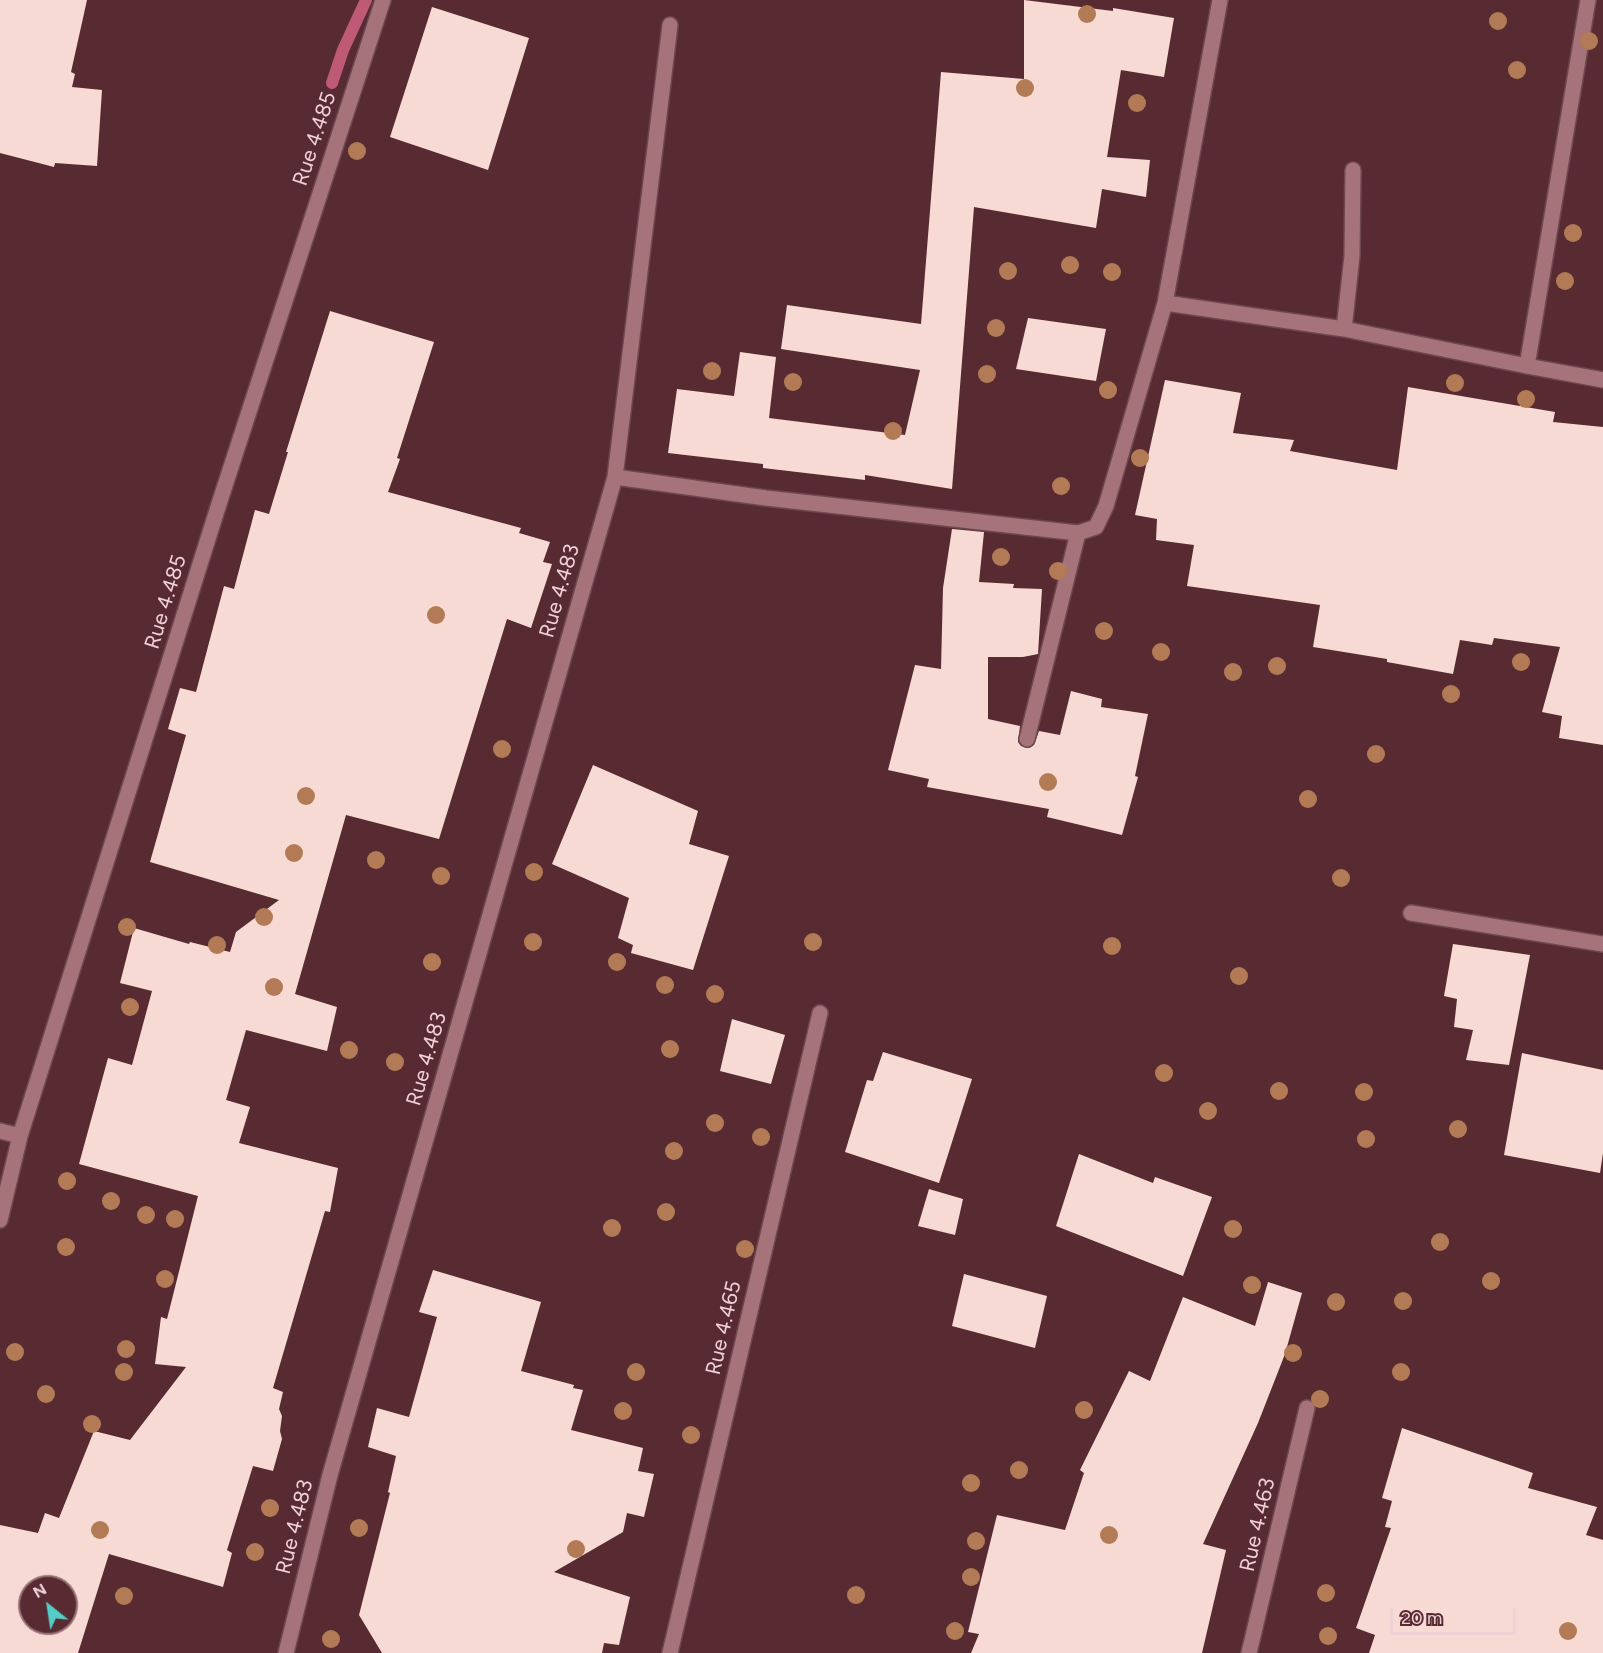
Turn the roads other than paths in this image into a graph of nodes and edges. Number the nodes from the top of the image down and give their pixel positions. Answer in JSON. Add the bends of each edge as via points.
{"nodes":[{"id":1,"x":382,"y":0,"type":"edge"},
{"id":2,"x":1220,"y":0,"type":"edge"},
{"id":3,"x":1588,"y":0,"type":"edge"},
{"id":4,"x":670,"y":26,"type":"dead end"},
{"id":5,"x":1353,"y":170,"type":"dead end"},
{"id":6,"x":1165,"y":303,"type":"junction"},
{"id":7,"x":1344,"y":329,"type":"junction"},
{"id":8,"x":1527,"y":366,"type":"junction"},
{"id":9,"x":1603,"y":380,"type":"edge"},
{"id":10,"x":615,"y":477,"type":"junction"},
{"id":11,"x":1078,"y":533,"type":"junction"},
{"id":12,"x":1027,"y":739,"type":"dead end"},
{"id":13,"x":1411,"y":913,"type":"dead end"},
{"id":14,"x":1603,"y":944,"type":"edge"},
{"id":15,"x":820,"y":1013,"type":"dead end"},
{"id":16,"x":0,"y":1131,"type":"edge"},
{"id":17,"x":20,"y":1136,"type":"junction"},
{"id":18,"x":0,"y":1220,"type":"edge"},
{"id":19,"x":1307,"y":1408,"type":"dead end"},
{"id":20,"x":286,"y":1653,"type":"edge"},
{"id":21,"x":670,"y":1653,"type":"edge"},
{"id":22,"x":1249,"y":1653,"type":"edge"}],
"edges":[{"from":1,"to":17,"type":"street","name":"Rue 4.485"},
{"from":2,"to":6,"type":"street"},
{"from":3,"to":8,"type":"street"},
{"from":4,"to":10,"type":"street","name":"Rue 4.483"},
{"from":5,"to":7,"type":"street","via":[[1352,256]]},
{"from":6,"to":7,"type":"street"},
{"from":6,"to":11,"type":"street","via":[[1106,506],[1096,527]]},
{"from":7,"to":8,"type":"street"},
{"from":8,"to":9,"type":"street"},
{"from":10,"to":11,"type":"street","via":[[744,496]]},
{"from":10,"to":20,"type":"street","name":"Rue 4.483","via":[[330,1475]]},
{"from":11,"to":12,"type":"street"},
{"from":13,"to":14,"type":"street"},
{"from":15,"to":21,"type":"street","name":"Rue 4.465"},
{"from":16,"to":17,"type":"street"},
{"from":17,"to":18,"type":"street","name":"Rue 4.485"},
{"from":19,"to":22,"type":"street","name":"Rue 4.463"}]}
